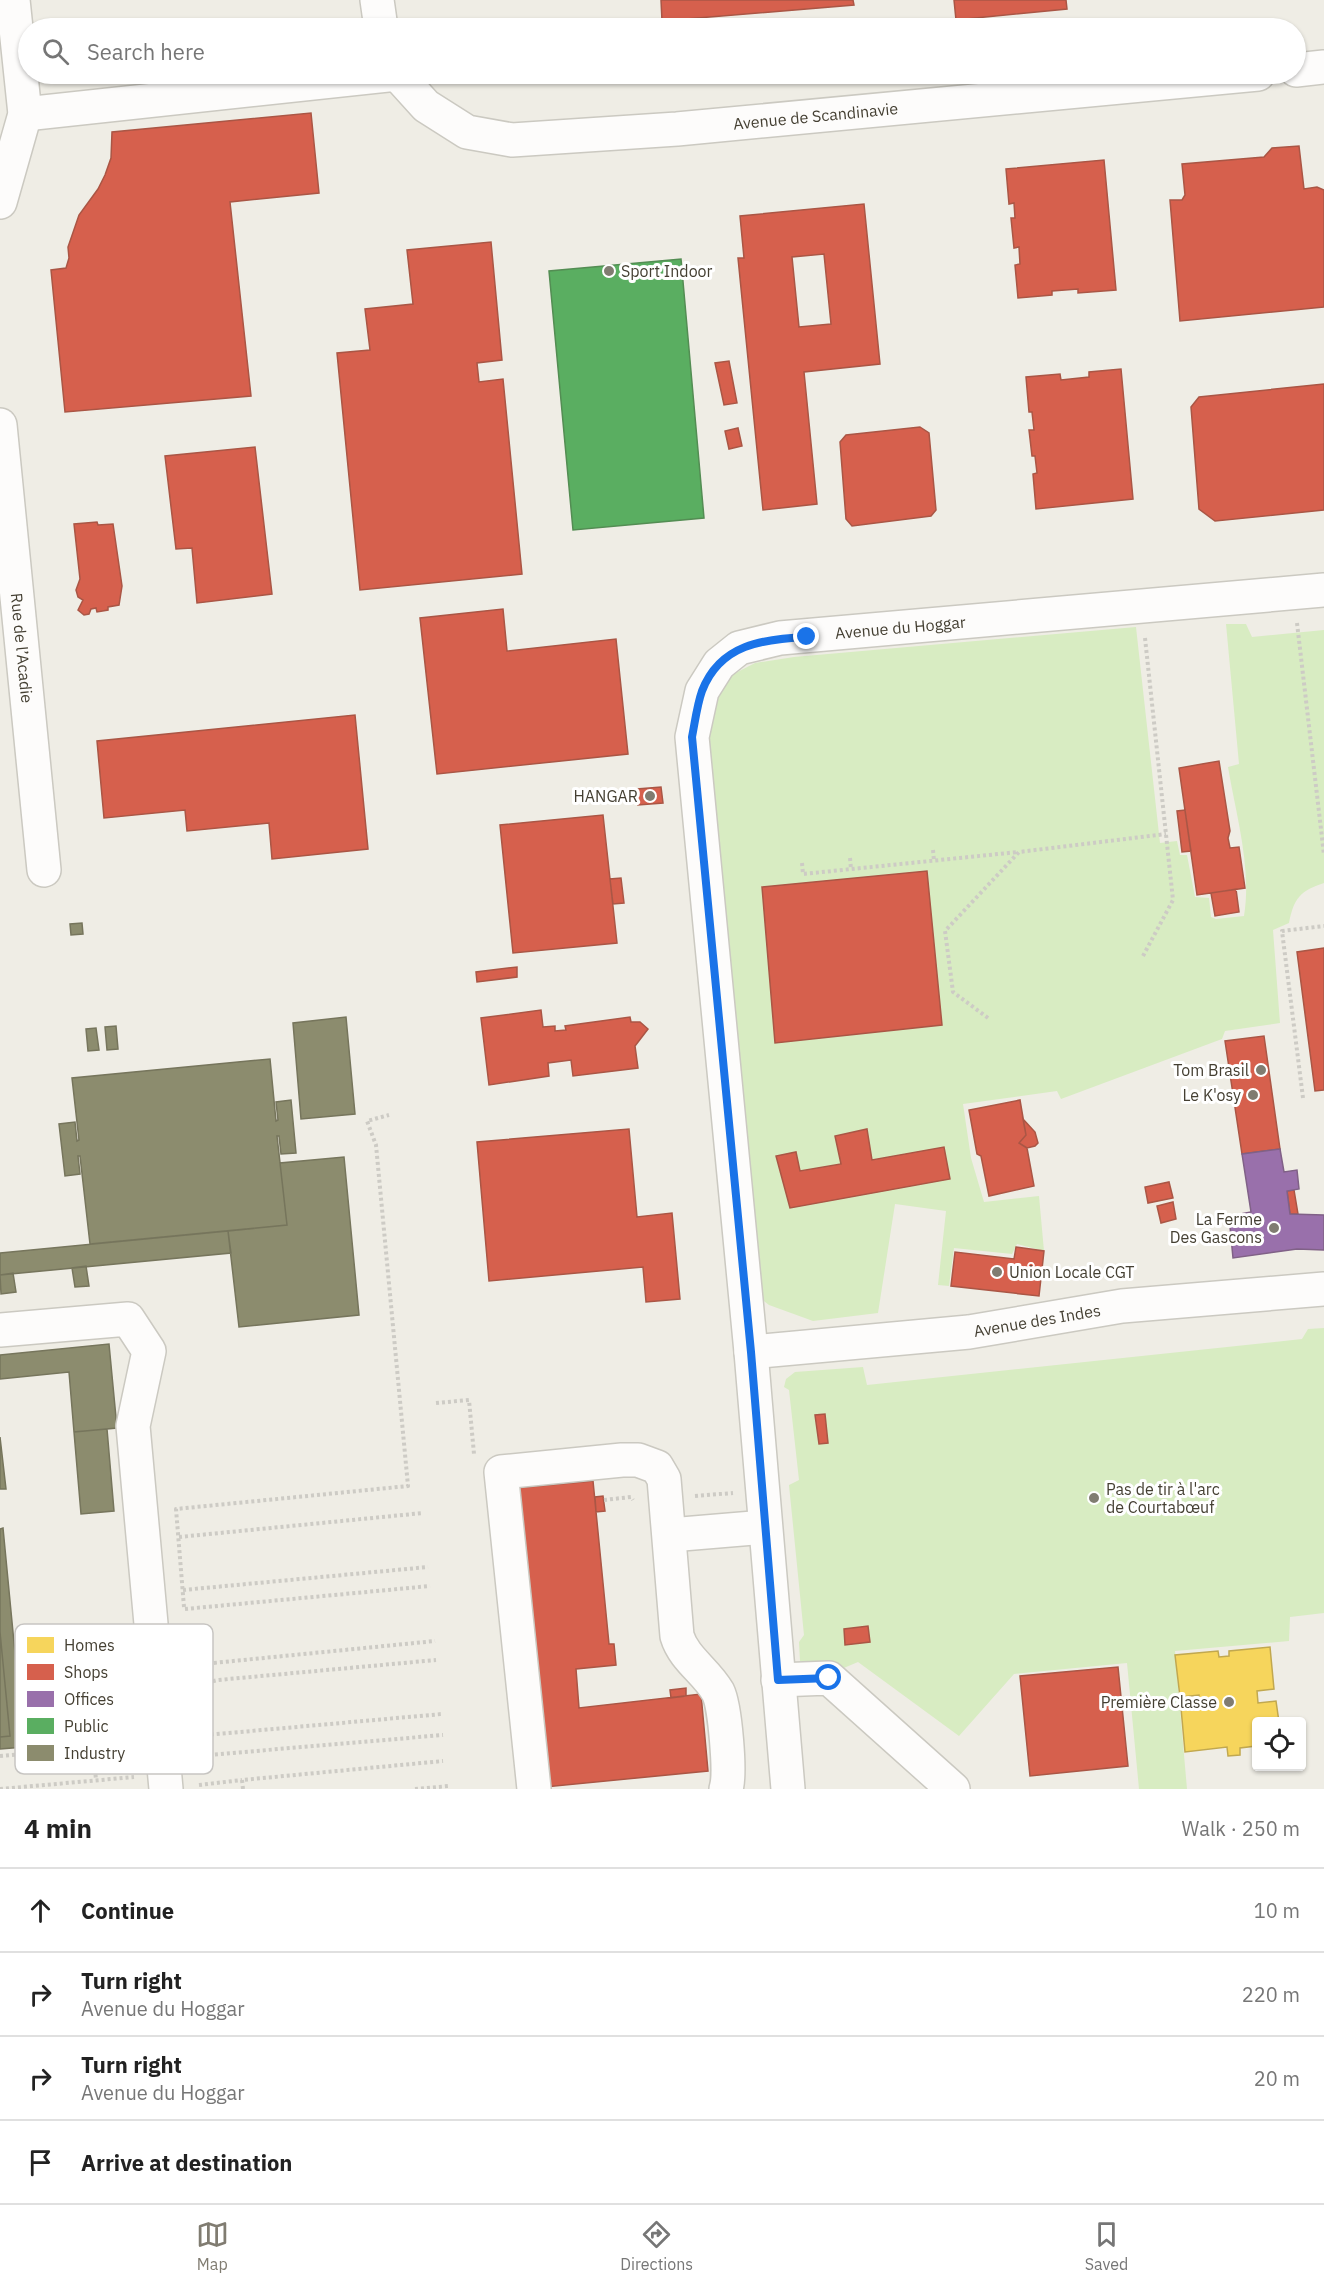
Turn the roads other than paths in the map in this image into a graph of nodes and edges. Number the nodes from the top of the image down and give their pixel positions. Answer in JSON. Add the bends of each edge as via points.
{"nodes":[{"id":1,"x":13,"y":0,"type":"edge"},
{"id":2,"x":377,"y":0,"type":"edge"},
{"id":3,"x":380,"y":18,"type":"edge"},
{"id":4,"x":18,"y":48,"type":"edge"},
{"id":5,"x":1324,"y":67,"type":"edge"},
{"id":6,"x":1306,"y":69,"type":"edge"},
{"id":7,"x":22,"y":84,"type":"edge"},
{"id":8,"x":304,"y":84,"type":"edge"},
{"id":9,"x":406,"y":84,"type":"edge"},
{"id":10,"x":1152,"y":84,"type":"edge"},
{"id":11,"x":25,"y":114,"type":"junction"},
{"id":12,"x":0,"y":202,"type":"edge"},
{"id":13,"x":0,"y":425,"type":"edge"},
{"id":14,"x":1309,"y":591,"type":"edge"},
{"id":15,"x":44,"y":870,"type":"dead end"},
{"id":16,"x":1324,"y":1288,"type":"edge"},
{"id":17,"x":0,"y":1330,"type":"edge"},
{"id":18,"x":751,"y":1352,"type":"junction"},
{"id":19,"x":765,"y":1527,"type":"junction"},
{"id":20,"x":670,"y":1535,"type":"junction"},
{"id":21,"x":151,"y":1624,"type":"edge"},
{"id":22,"x":778,"y":1680,"type":"junction"},
{"id":23,"x":165,"y":1774,"type":"edge"},
{"id":24,"x":166,"y":1789,"type":"edge"},
{"id":25,"x":534,"y":1789,"type":"edge"},
{"id":26,"x":726,"y":1789,"type":"edge"},
{"id":27,"x":788,"y":1789,"type":"edge"},
{"id":28,"x":953,"y":1789,"type":"edge"}],
"edges":[{"from":1,"to":4,"type":"street"},
{"from":2,"to":3,"type":"street"},
{"from":5,"to":6,"type":"street"},
{"from":7,"to":11,"type":"street"},
{"from":8,"to":11,"type":"street"},
{"from":9,"to":10,"type":"street","name":"Avenue de Scandinavie","via":[[426,106],[467,132],[512,140],[676,129]]},
{"from":11,"to":12,"type":"street"},
{"from":13,"to":15,"type":"street","name":"Rue de l’Acadie"},
{"from":14,"to":18,"type":"street","name":"Avenue du Hoggar","via":[[780,638],[738,648],[719,664],[702,691],[692,737]]},
{"from":16,"to":18,"type":"street","name":"Avenue des Indes","via":[[1122,1306],[969,1332]]},
{"from":17,"to":21,"type":"street","via":[[128,1319],[149,1351],[133,1426]]},
{"from":18,"to":19,"type":"street","name":"Avenue du Hoggar"},
{"from":19,"to":20,"type":"street"},
{"from":19,"to":22,"type":"street","name":"Avenue du Hoggar"},
{"from":20,"to":25,"type":"street","via":[[664,1479],[650,1463],[622,1460],[501,1472]]},
{"from":20,"to":26,"type":"street","via":[[677,1636],[680,1646],[722,1702],[729,1773]]},
{"from":22,"to":27,"type":"street","name":"Avenue du Hoggar"},
{"from":22,"to":28,"type":"street","via":[[829,1678]]},
{"from":23,"to":24,"type":"street"}]}
